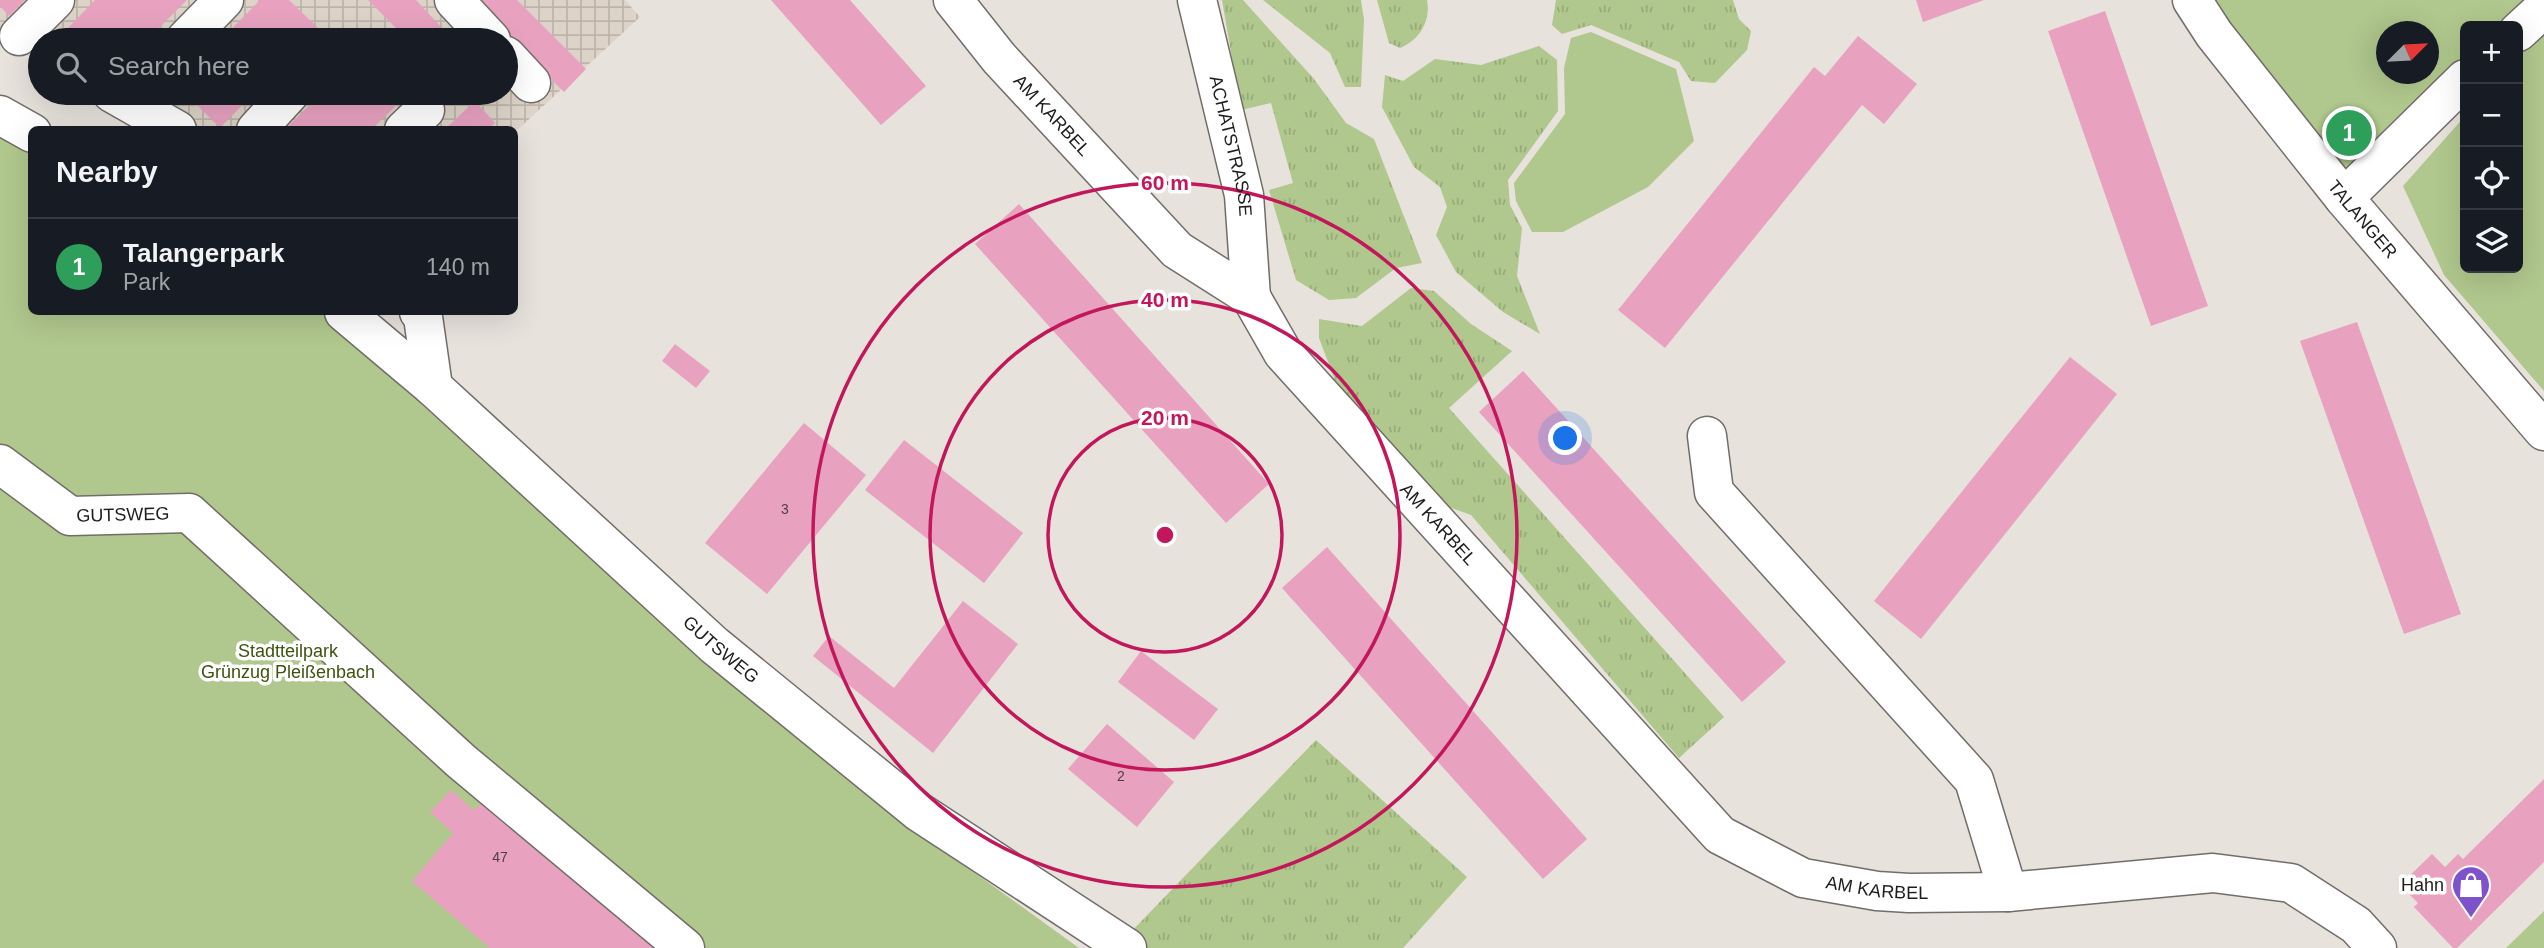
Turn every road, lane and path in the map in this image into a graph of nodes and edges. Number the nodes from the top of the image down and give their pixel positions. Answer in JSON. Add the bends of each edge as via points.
{"nodes":[{"id":1,"x":55,"y":0,"type":"edge"},
{"id":2,"x":224,"y":0,"type":"edge"},
{"id":3,"x":454,"y":0,"type":"edge"},
{"id":4,"x":953,"y":0,"type":"edge"},
{"id":5,"x":1197,"y":0,"type":"edge"},
{"id":6,"x":2192,"y":0,"type":"edge"},
{"id":7,"x":2544,"y":8,"type":"edge"},
{"id":8,"x":2523,"y":27,"type":"edge"},
{"id":9,"x":29,"y":28,"type":"edge"},
{"id":10,"x":197,"y":28,"type":"edge"},
{"id":11,"x":480,"y":28,"type":"edge"},
{"id":12,"x":2460,"y":84,"type":"edge"},
{"id":13,"x":138,"y":105,"type":"edge"},
{"id":14,"x":279,"y":105,"type":"edge"},
{"id":15,"x":0,"y":115,"type":"edge"},
{"id":16,"x":171,"y":126,"type":"edge"},
{"id":17,"x":260,"y":126,"type":"edge"},
{"id":18,"x":28,"y":131,"type":"edge"},
{"id":19,"x":2344,"y":198,"type":"junction"},
{"id":20,"x":1251,"y":297,"type":"junction"},
{"id":21,"x":348,"y":315,"type":"edge"},
{"id":22,"x":421,"y":315,"type":"edge"},
{"id":23,"x":433,"y":387,"type":"junction"},
{"id":24,"x":2544,"y":431,"type":"edge"},
{"id":25,"x":1707,"y":436,"type":"dead end"},
{"id":26,"x":0,"y":464,"type":"edge"},
{"id":27,"x":2008,"y":892,"type":"junction"},
{"id":28,"x":685,"y":948,"type":"edge"},
{"id":29,"x":1127,"y":948,"type":"edge"},
{"id":30,"x":2376,"y":948,"type":"edge"}],
"edges":[{"from":1,"to":9,"type":"street"},
{"from":2,"to":10,"type":"street"},
{"from":3,"to":11,"type":"street"},
{"from":4,"to":20,"type":"street","name":"AM KARBEL","via":[[999,58],[1177,250]]},
{"from":5,"to":20,"type":"street","name":"ACHATSTRASSE","via":[[1244,195]]},
{"from":6,"to":19,"type":"street","name":"TALANGER"},
{"from":7,"to":8,"type":"street"},
{"from":12,"to":19,"type":"street"},
{"from":13,"to":16,"type":"street"},
{"from":14,"to":17,"type":"street"},
{"from":15,"to":18,"type":"street"},
{"from":19,"to":24,"type":"street","name":"TALANGER"},
{"from":20,"to":27,"type":"street","name":"AM KARBEL","via":[[1283,353],[1720,835],[1803,878],[1877,891]]},
{"from":21,"to":23,"type":"street","name":"GUTSWEG"},
{"from":22,"to":23,"type":"street"},
{"from":23,"to":29,"type":"street","name":"GUTSWEG","via":[[714,645],[909,803]]},
{"from":25,"to":27,"type":"street","via":[[1714,492],[1974,779]]},
{"from":26,"to":28,"type":"street","name":"GUTSWEG","via":[[70,516],[189,513],[461,761]]},
{"from":27,"to":30,"type":"street","name":"AM KARBEL","via":[[2213,873],[2291,883],[2356,925]]}]}
